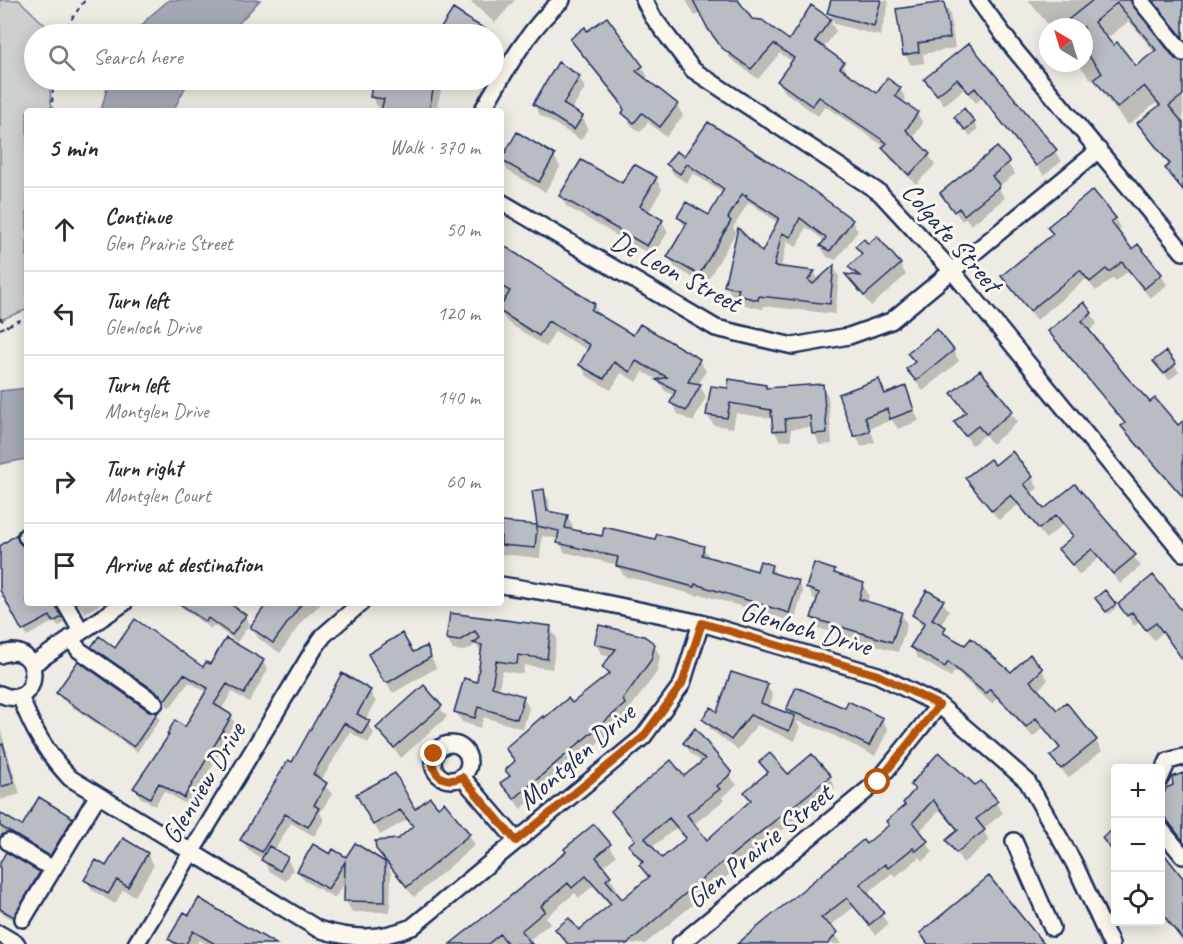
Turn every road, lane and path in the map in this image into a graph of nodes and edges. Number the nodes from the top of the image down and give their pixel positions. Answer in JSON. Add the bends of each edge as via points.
{"nodes":[{"id":1,"x":85,"y":0,"type":"edge"},
{"id":2,"x":562,"y":0,"type":"edge"},
{"id":3,"x":644,"y":0,"type":"edge"},
{"id":4,"x":978,"y":0,"type":"edge"},
{"id":5,"x":1140,"y":0,"type":"edge"},
{"id":6,"x":68,"y":24,"type":"edge"},
{"id":7,"x":1183,"y":53,"type":"edge"},
{"id":8,"x":504,"y":73,"type":"edge"},
{"id":9,"x":53,"y":90,"type":"edge"},
{"id":10,"x":494,"y":90,"type":"edge"},
{"id":11,"x":52,"y":108,"type":"edge"},
{"id":12,"x":484,"y":108,"type":"edge"},
{"id":13,"x":1099,"y":150,"type":"junction"},
{"id":14,"x":504,"y":204,"type":"edge"},
{"id":15,"x":1182,"y":250,"type":"edge"},
{"id":16,"x":952,"y":272,"type":"junction"},
{"id":17,"x":0,"y":318,"type":"edge"},
{"id":18,"x":24,"y":319,"type":"edge"},
{"id":19,"x":8,"y":327,"type":"junction"},
{"id":20,"x":0,"y":329,"type":"edge"},
{"id":21,"x":1183,"y":553,"type":"edge"},
{"id":22,"x":504,"y":585,"type":"edge"},
{"id":23,"x":66,"y":606,"type":"edge"},
{"id":24,"x":120,"y":606,"type":"edge"},
{"id":25,"x":357,"y":606,"type":"edge"},
{"id":26,"x":702,"y":623,"type":"junction"},
{"id":27,"x":76,"y":635,"type":"junction"},
{"id":28,"x":0,"y":655,"type":"edge"},
{"id":29,"x":32,"y":665,"type":"junction"},
{"id":30,"x":0,"y":694,"type":"edge"},
{"id":31,"x":20,"y":696,"type":"junction"},
{"id":32,"x":155,"y":703,"type":"dead end"},
{"id":33,"x":939,"y":705,"type":"junction"},
{"id":34,"x":1183,"y":757,"type":"edge"},
{"id":35,"x":1165,"y":769,"type":"edge"},
{"id":36,"x":462,"y":777,"type":"dead end"},
{"id":37,"x":98,"y":795,"type":"junction"},
{"id":38,"x":1165,"y":833,"type":"edge"},
{"id":39,"x":516,"y":841,"type":"junction"},
{"id":40,"x":1014,"y":841,"type":"dead end"},
{"id":41,"x":8,"y":842,"type":"dead end"},
{"id":42,"x":191,"y":852,"type":"junction"},
{"id":43,"x":1183,"y":856,"type":"edge"},
{"id":44,"x":53,"y":869,"type":"junction"},
{"id":45,"x":23,"y":920,"type":"dead end"},
{"id":46,"x":1052,"y":928,"type":"dead end"},
{"id":47,"x":0,"y":934,"type":"edge"},
{"id":48,"x":17,"y":944,"type":"edge"},
{"id":49,"x":136,"y":944,"type":"edge"},
{"id":50,"x":680,"y":944,"type":"edge"},
{"id":51,"x":1112,"y":944,"type":"edge"}],
"edges":[{"from":1,"to":6,"type":"path"},
{"from":2,"to":8,"type":"street","via":[[545,14]]},
{"from":3,"to":16,"type":"street","name":"Colgate Street","via":[[693,70],[880,193]]},
{"from":4,"to":13,"type":"street"},
{"from":5,"to":7,"type":"street"},
{"from":9,"to":11,"type":"path"},
{"from":10,"to":12,"type":"street"},
{"from":13,"to":15,"type":"street"},
{"from":13,"to":16,"type":"street","name":"De Leon Street"},
{"from":14,"to":16,"type":"street","name":"De Leon Street","via":[[716,328],[793,346],[849,336],[891,321]]},
{"from":16,"to":21,"type":"street","name":"Colgate Street"},
{"from":17,"to":19,"type":"path"},
{"from":18,"to":19,"type":"path"},
{"from":19,"to":20,"type":"path"},
{"from":22,"to":26,"type":"street","name":"Glenloch Drive"},
{"from":23,"to":27,"type":"street"},
{"from":24,"to":27,"type":"street"},
{"from":25,"to":42,"type":"street","name":"Glenview Drive","via":[[314,649]]},
{"from":26,"to":33,"type":"street","name":"Glenloch Drive","via":[[878,675]]},
{"from":26,"to":39,"type":"street","name":"Montglen Drive","via":[[682,684],[643,737]]},
{"from":27,"to":29,"type":"street"},
{"from":27,"to":32,"type":"street","via":[[85,654]]},
{"from":28,"to":29,"type":"street","via":[[22,654]]},
{"from":29,"to":31,"type":"street","via":[[34,679]]},
{"from":30,"to":31,"type":"street"},
{"from":31,"to":37,"type":"street","name":"Montglen Drive","via":[[48,755],[70,778]]},
{"from":33,"to":50,"type":"street","name":"Glen Prairie Street","via":[[878,782]]},
{"from":33,"to":51,"type":"street","name":"Glenloch Drive","via":[[1027,781],[1074,863]]},
{"from":34,"to":35,"type":"street","via":[[1168,761]]},
{"from":36,"to":39,"type":"street"},
{"from":37,"to":42,"type":"street","name":"Montglen Drive"},
{"from":37,"to":44,"type":"street"},
{"from":38,"to":43,"type":"street"},
{"from":39,"to":42,"type":"street","name":"Montglen Drive","via":[[412,927],[364,939],[318,929]]},
{"from":40,"to":46,"type":"street"},
{"from":41,"to":44,"type":"street"},
{"from":42,"to":49,"type":"street","name":"Glenview Drive"},
{"from":44,"to":45,"type":"street"},
{"from":47,"to":48,"type":"street"}]}
